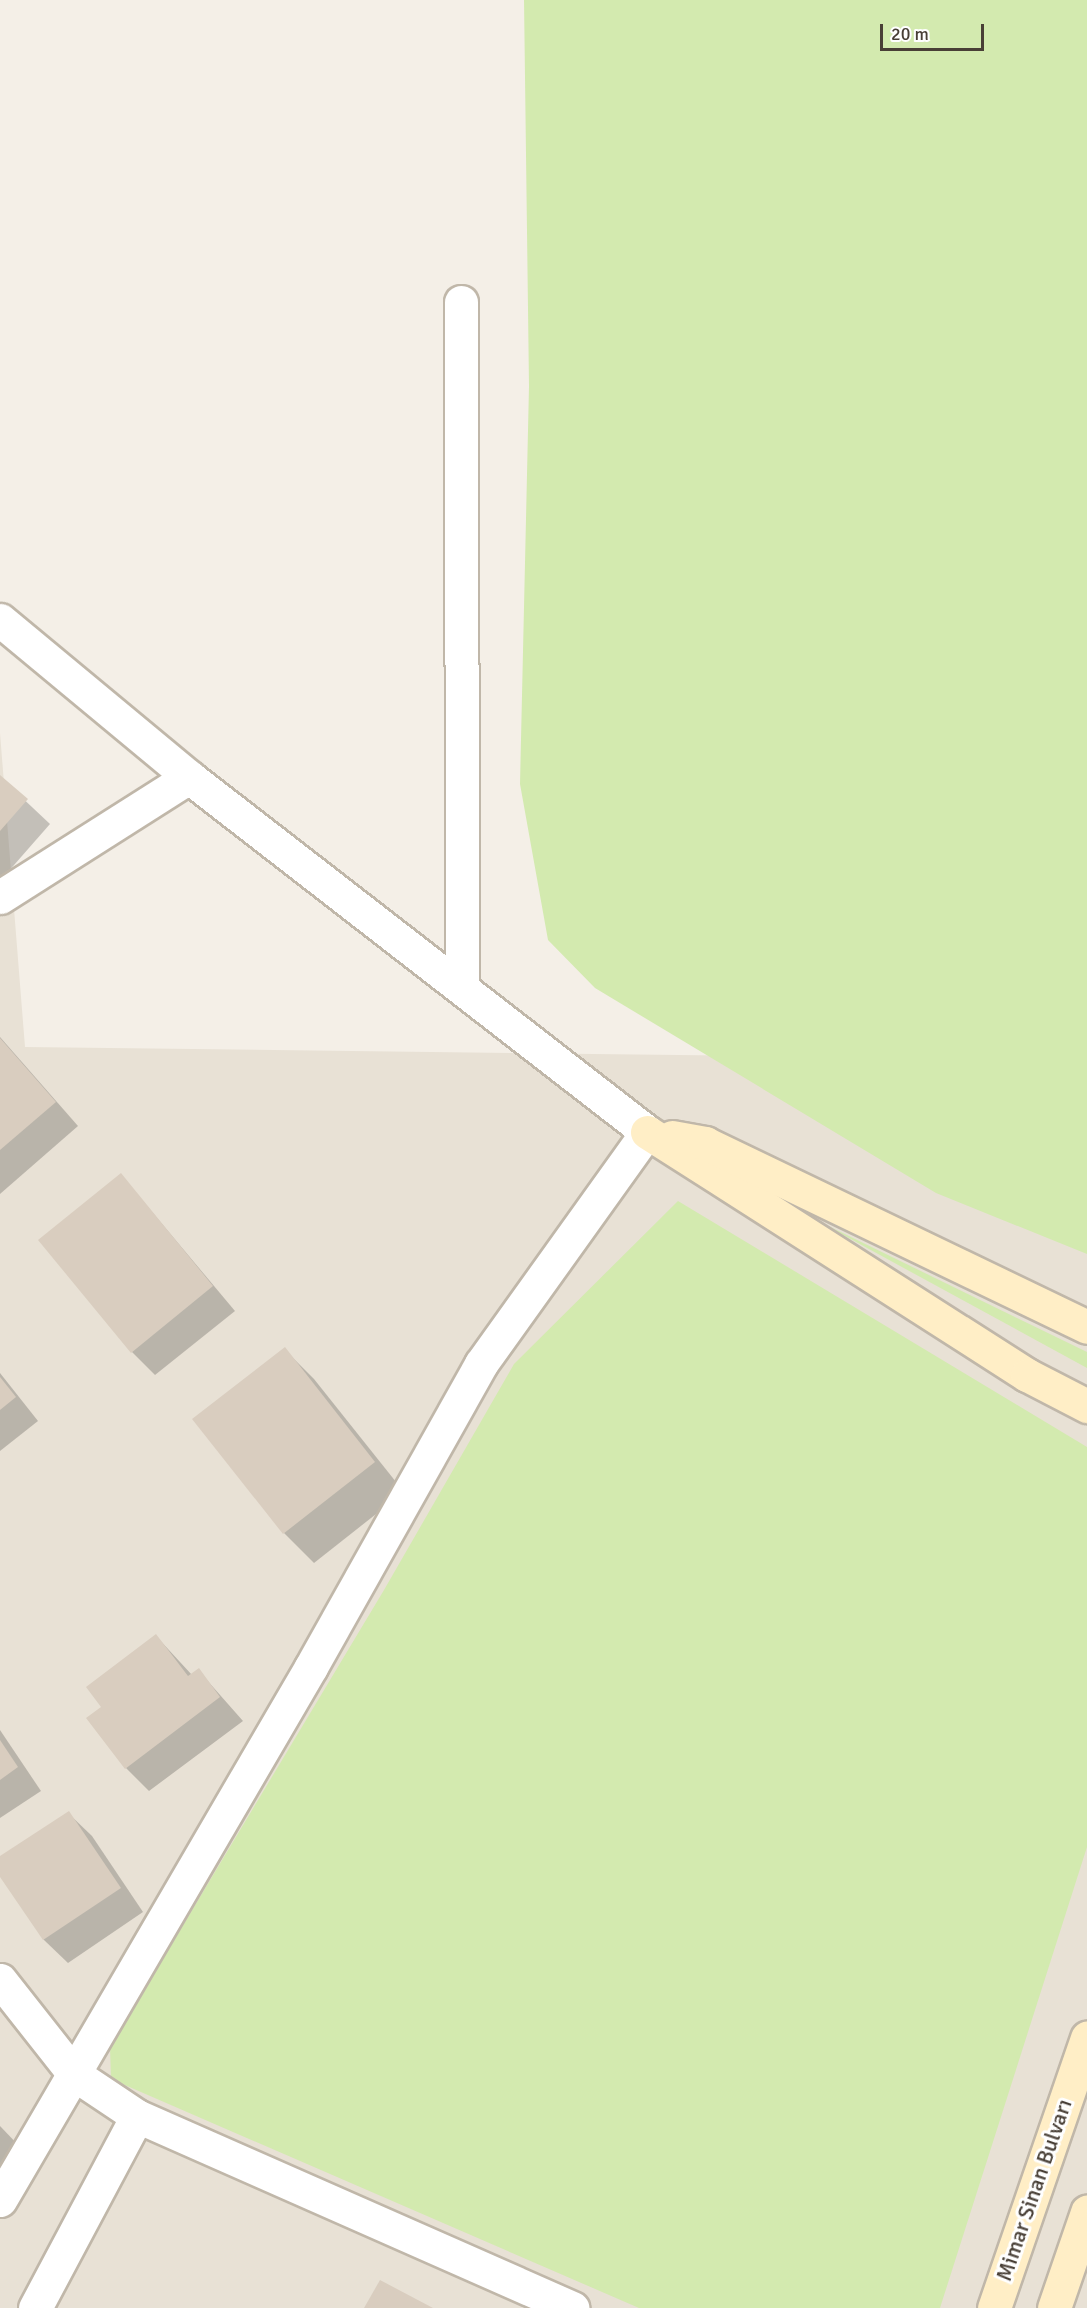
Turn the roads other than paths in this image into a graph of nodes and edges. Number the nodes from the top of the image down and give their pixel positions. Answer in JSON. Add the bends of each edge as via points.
{"nodes":[{"id":1,"x":461,"y":302,"type":"dead end"},
{"id":2,"x":0,"y":620,"type":"edge"},
{"id":3,"x":189,"y":777,"type":"junction"},
{"id":4,"x":0,"y":897,"type":"edge"},
{"id":5,"x":462,"y":988,"type":"junction"},
{"id":6,"x":647,"y":1132,"type":"junction"},
{"id":7,"x":1087,"y":1327,"type":"edge"},
{"id":8,"x":1087,"y":1406,"type":"edge"},
{"id":9,"x":0,"y":1980,"type":"edge"},
{"id":10,"x":1087,"y":2038,"type":"edge"},
{"id":11,"x":1081,"y":2071,"type":"edge"},
{"id":12,"x":74,"y":2074,"type":"junction"},
{"id":13,"x":137,"y":2116,"type":"junction"},
{"id":14,"x":0,"y":2200,"type":"edge"},
{"id":15,"x":1084,"y":2234,"type":"edge"},
{"id":16,"x":35,"y":2308,"type":"edge"},
{"id":17,"x":573,"y":2308,"type":"edge"},
{"id":18,"x":994,"y":2308,"type":"edge"},
{"id":19,"x":1054,"y":2308,"type":"edge"}],
"edges":[{"from":1,"to":5,"type":"street"},
{"from":2,"to":3,"type":"street"},
{"from":3,"to":4,"type":"street"},
{"from":3,"to":5,"type":"street"},
{"from":5,"to":6,"type":"street"},
{"from":6,"to":7,"type":"main road","via":[[705,1143]]},
{"from":6,"to":8,"type":"main road","via":[[1027,1375]]},
{"from":6,"to":12,"type":"street","via":[[481,1364],[311,1667]]},
{"from":9,"to":12,"type":"street"},
{"from":10,"to":11,"type":"main road","name":"Mimar Sinan Bulvarı"},
{"from":11,"to":18,"type":"main road","name":"Mimar Sinan Bulvarı"},
{"from":12,"to":13,"type":"street"},
{"from":12,"to":14,"type":"street"},
{"from":13,"to":16,"type":"street"},
{"from":13,"to":17,"type":"street"},
{"from":15,"to":19,"type":"main road"}]}
